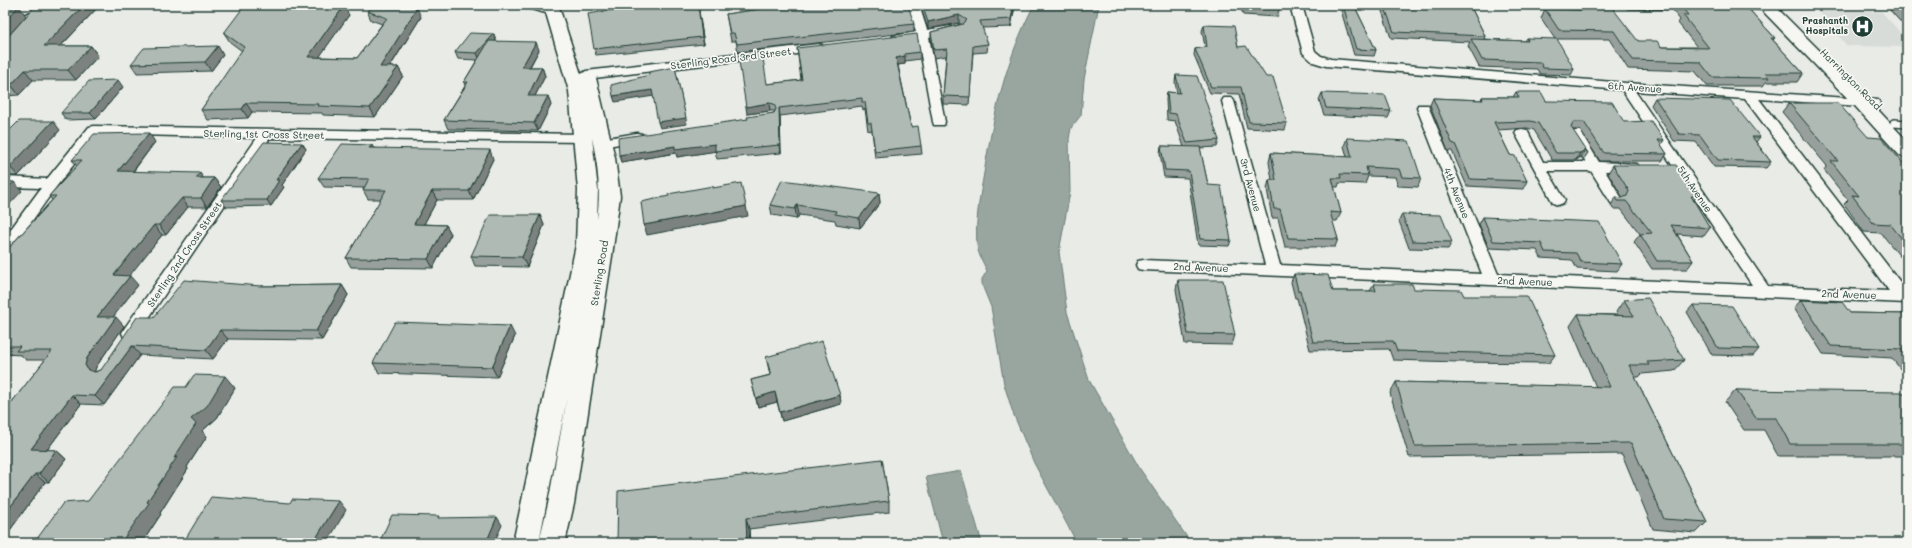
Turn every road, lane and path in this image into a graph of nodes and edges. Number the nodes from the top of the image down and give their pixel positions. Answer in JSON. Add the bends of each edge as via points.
{"nodes":[{"id":1,"x":44,"y":5,"type":"edge"},
{"id":2,"x":913,"y":5,"type":"edge"},
{"id":3,"x":1296,"y":5,"type":"edge"},
{"id":4,"x":1628,"y":5,"type":"edge"},
{"id":5,"x":1772,"y":6,"type":"edge"},
{"id":6,"x":549,"y":7,"type":"edge"},
{"id":7,"x":34,"y":10,"type":"edge"},
{"id":8,"x":5,"y":14,"type":"edge"},
{"id":9,"x":960,"y":28,"type":"edge"},
{"id":10,"x":923,"y":36,"type":"junction"},
{"id":11,"x":884,"y":40,"type":"edge"},
{"id":12,"x":829,"y":47,"type":"edge"},
{"id":13,"x":586,"y":75,"type":"junction"},
{"id":14,"x":1626,"y":86,"type":"junction"},
{"id":15,"x":1749,"y":95,"type":"junction"},
{"id":16,"x":1228,"y":100,"type":"dead end"},
{"id":17,"x":1867,"y":102,"type":"junction"},
{"id":18,"x":1423,"y":108,"type":"dead end"},
{"id":19,"x":939,"y":122,"type":"dead end"},
{"id":20,"x":1901,"y":124,"type":"edge"},
{"id":21,"x":1522,"y":133,"type":"dead end"},
{"id":22,"x":266,"y":134,"type":"junction"},
{"id":23,"x":1575,"y":134,"type":"edge"},
{"id":24,"x":648,"y":135,"type":"edge"},
{"id":25,"x":1907,"y":136,"type":"edge"},
{"id":26,"x":592,"y":140,"type":"junction"},
{"id":27,"x":1907,"y":152,"type":"edge"},
{"id":28,"x":1539,"y":166,"type":"junction"},
{"id":29,"x":1595,"y":166,"type":"junction"},
{"id":30,"x":1642,"y":167,"type":"edge"},
{"id":31,"x":1666,"y":168,"type":"edge"},
{"id":32,"x":1681,"y":168,"type":"junction"},
{"id":33,"x":5,"y":182,"type":"edge"},
{"id":34,"x":51,"y":184,"type":"junction"},
{"id":35,"x":1558,"y":200,"type":"dead end"},
{"id":36,"x":1616,"y":200,"type":"edge"},
{"id":37,"x":5,"y":248,"type":"edge"},
{"id":38,"x":1143,"y":265,"type":"dead end"},
{"id":39,"x":1274,"y":270,"type":"junction"},
{"id":40,"x":1492,"y":279,"type":"junction"},
{"id":41,"x":1764,"y":290,"type":"junction"},
{"id":42,"x":1904,"y":296,"type":"edge"},
{"id":43,"x":120,"y":348,"type":"edge"},
{"id":44,"x":526,"y":543,"type":"edge"},
{"id":45,"x":552,"y":543,"type":"edge"}],
"edges":[{"from":1,"to":7,"type":"street"},
{"from":2,"to":10,"type":"street"},
{"from":3,"to":14,"type":"street","name":"6th Avenue","via":[[1310,53],[1330,63]]},
{"from":4,"to":5,"type":"street"},
{"from":5,"to":17,"type":"main road","name":"Harrington Road"},
{"from":6,"to":13,"type":"main road","name":"Sterling Road"},
{"from":6,"to":26,"type":"main road","name":"Sterling Road"},
{"from":7,"to":8,"type":"main road"},
{"from":9,"to":10,"type":"street"},
{"from":10,"to":11,"type":"street"},
{"from":10,"to":19,"type":"street"},
{"from":12,"to":13,"type":"street","name":"Sterling Road 3rd Street"},
{"from":13,"to":26,"type":"main road","name":"Sterling Road"},
{"from":14,"to":15,"type":"street","name":"6th Avenue"},
{"from":14,"to":32,"type":"street","name":"5th Avenue"},
{"from":15,"to":17,"type":"street","name":"6th Avenue"},
{"from":15,"to":42,"type":"street"},
{"from":16,"to":39,"type":"street","name":"3rd Avenue"},
{"from":17,"to":20,"type":"main road","name":"Harrington Road"},
{"from":17,"to":27,"type":"main road"},
{"from":18,"to":40,"type":"street","name":"4th Avenue"},
{"from":20,"to":25,"type":"main road","name":"Harrington Road"},
{"from":21,"to":28,"type":"street"},
{"from":22,"to":26,"type":"street","name":"Sterling 1st Cross Street"},
{"from":22,"to":34,"type":"street","name":"Sterling 1st Cross Street","via":[[94,130]]},
{"from":22,"to":43,"type":"street","name":"Sterling 2nd Cross Street"},
{"from":23,"to":29,"type":"street"},
{"from":24,"to":26,"type":"street","name":"Sterling 1st Cross Street"},
{"from":26,"to":44,"type":"main road","name":"Sterling Road","via":[[586,245]]},
{"from":26,"to":45,"type":"main road","name":"Sterling Road","via":[[610,196],[561,504]]},
{"from":28,"to":29,"type":"street"},
{"from":28,"to":35,"type":"street"},
{"from":29,"to":30,"type":"street"},
{"from":29,"to":36,"type":"street"},
{"from":31,"to":32,"type":"street"},
{"from":32,"to":41,"type":"street","name":"5th Avenue"},
{"from":33,"to":34,"type":"street"},
{"from":34,"to":37,"type":"street","name":"Sterling 1st Cross Street"},
{"from":38,"to":39,"type":"street","name":"2nd Avenue"},
{"from":39,"to":40,"type":"street","name":"2nd Avenue"},
{"from":40,"to":41,"type":"street","name":"2nd Avenue"},
{"from":41,"to":42,"type":"street","name":"2nd Avenue"}]}
